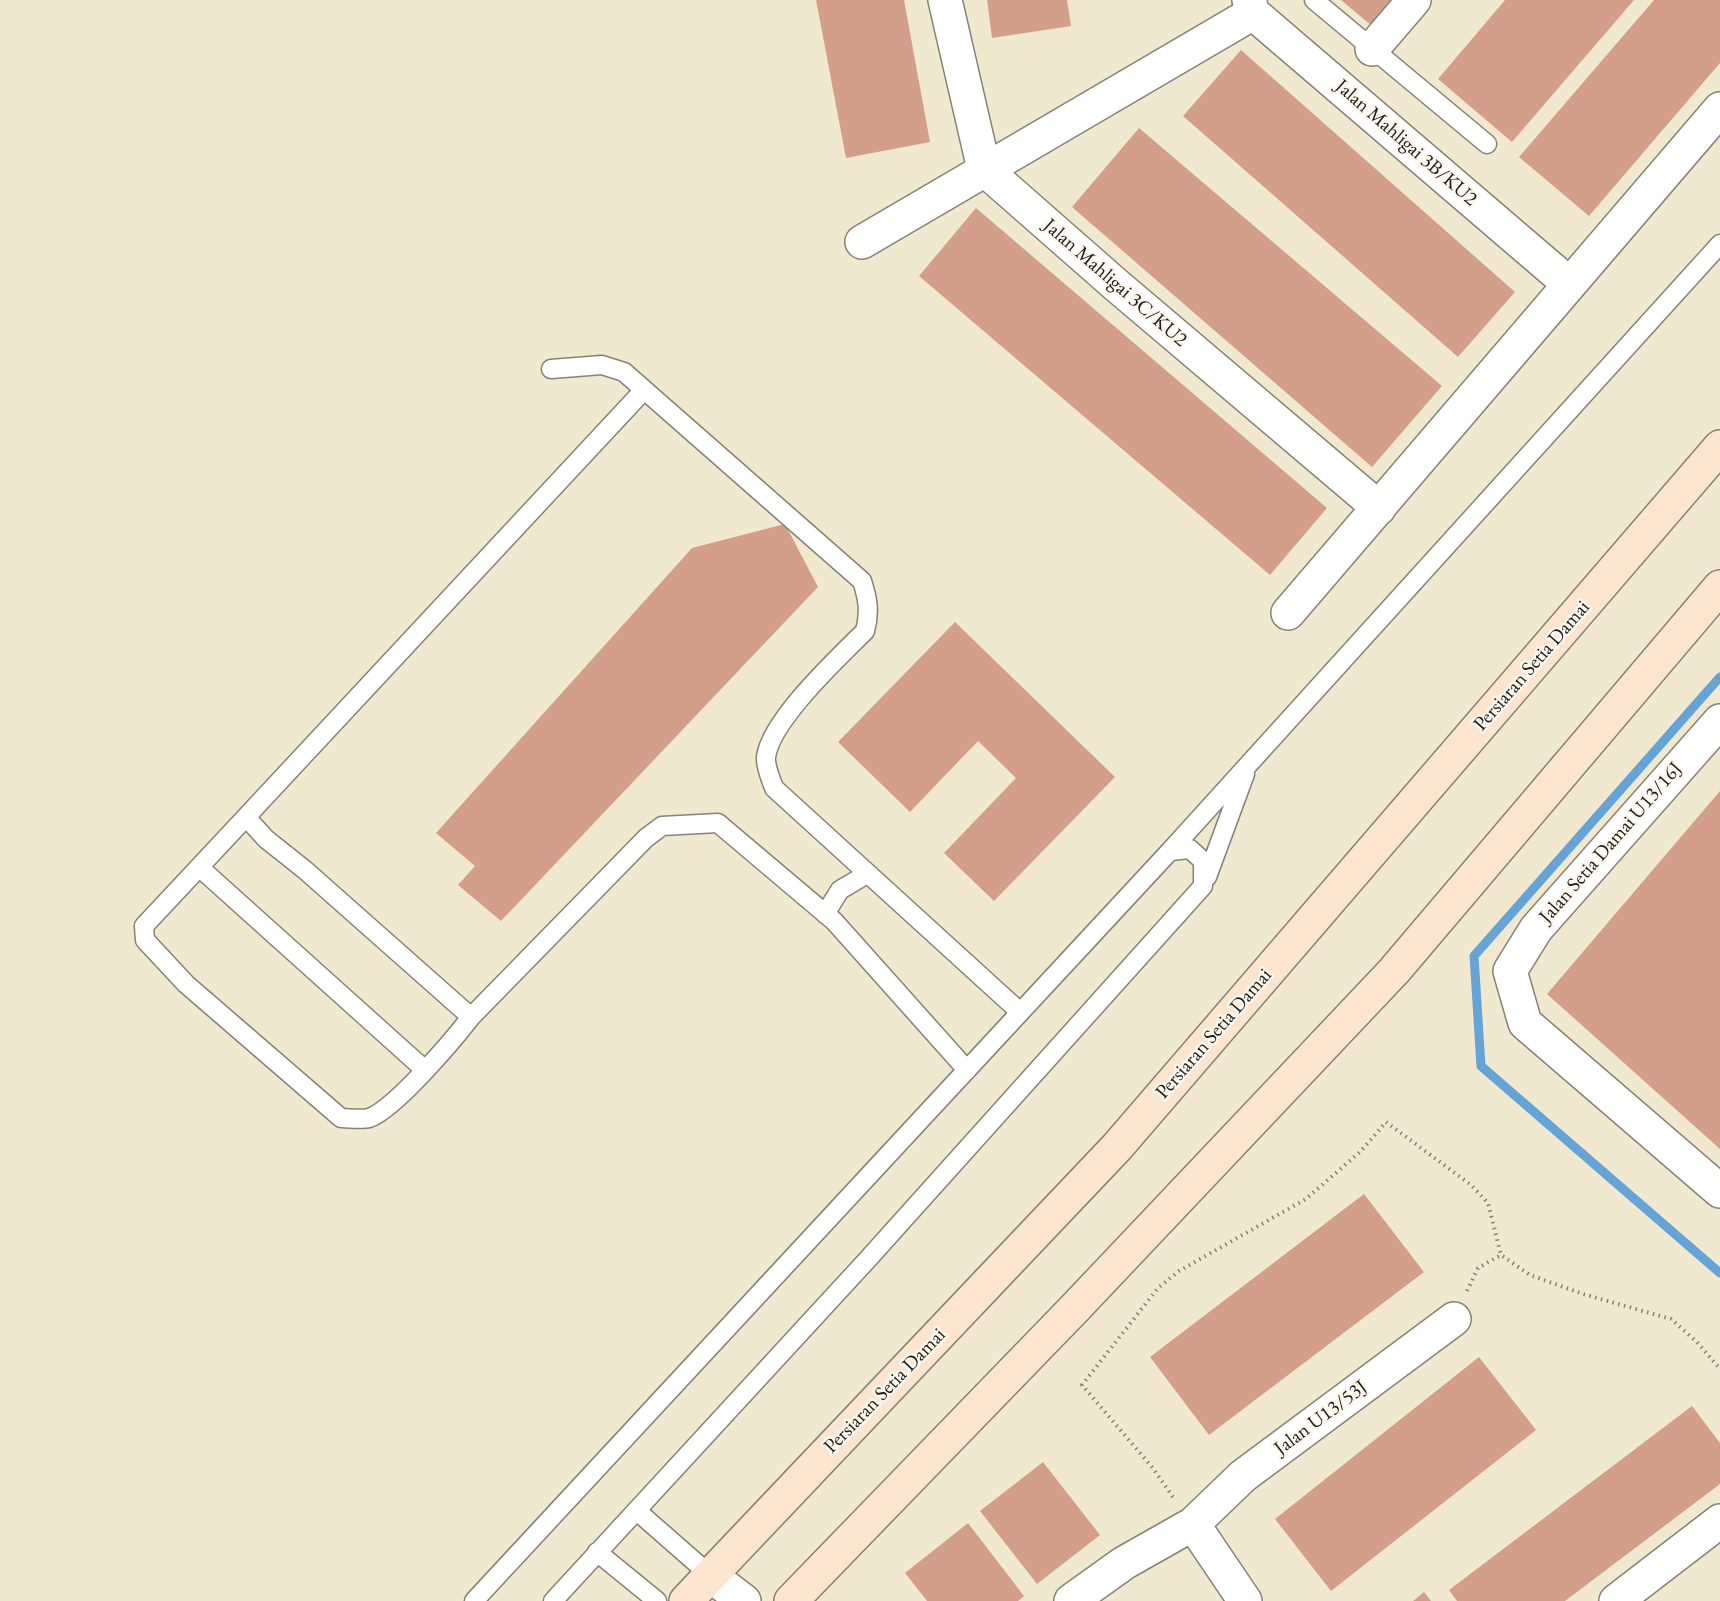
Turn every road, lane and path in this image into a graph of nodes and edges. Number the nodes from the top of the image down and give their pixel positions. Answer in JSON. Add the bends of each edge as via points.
{"nodes":[{"id":1,"x":945,"y":0,"type":"edge"},
{"id":2,"x":1314,"y":0,"type":"edge"},
{"id":3,"x":1414,"y":0,"type":"edge"},
{"id":4,"x":1251,"y":6,"type":"edge"},
{"id":5,"x":1372,"y":49,"type":"junction"},
{"id":6,"x":1720,"y":109,"type":"edge"},
{"id":7,"x":1487,"y":144,"type":"dead end"},
{"id":8,"x":984,"y":170,"type":"junction"},
{"id":9,"x":861,"y":242,"type":"dead end"},
{"id":10,"x":1720,"y":244,"type":"edge"},
{"id":11,"x":1568,"y":283,"type":"junction"},
{"id":12,"x":551,"y":369,"type":"dead end"},
{"id":13,"x":644,"y":390,"type":"junction"},
{"id":14,"x":1720,"y":447,"type":"edge"},
{"id":15,"x":1379,"y":508,"type":"junction"},
{"id":16,"x":1720,"y":587,"type":"edge"},
{"id":17,"x":1288,"y":613,"type":"dead end"},
{"id":18,"x":1720,"y":721,"type":"edge"},
{"id":19,"x":1249,"y":764,"type":"junction"},
{"id":20,"x":246,"y":817,"type":"junction"},
{"id":21,"x":1170,"y":851,"type":"junction"},
{"id":22,"x":199,"y":867,"type":"junction"},
{"id":23,"x":867,"y":874,"type":"junction"},
{"id":24,"x":1203,"y":886,"type":"junction"},
{"id":25,"x":825,"y":914,"type":"junction"},
{"id":26,"x":1020,"y":1012,"type":"junction"},
{"id":27,"x":471,"y":1017,"type":"junction"},
{"id":28,"x":425,"y":1070,"type":"junction"},
{"id":29,"x":967,"y":1070,"type":"junction"},
{"id":30,"x":1720,"y":1191,"type":"edge"},
{"id":31,"x":1501,"y":1255,"type":"junction"},
{"id":32,"x":1454,"y":1319,"type":"joint"},
{"id":33,"x":1720,"y":1369,"type":"edge"},
{"id":34,"x":637,"y":1510,"type":"junction"},
{"id":35,"x":1720,"y":1521,"type":"edge"},
{"id":36,"x":1193,"y":1524,"type":"junction"},
{"id":37,"x":597,"y":1552,"type":"junction"},
{"id":38,"x":710,"y":1575,"type":"junction"},
{"id":39,"x":474,"y":1601,"type":"edge"},
{"id":40,"x":553,"y":1601,"type":"edge"},
{"id":41,"x":657,"y":1601,"type":"edge"},
{"id":42,"x":686,"y":1601,"type":"edge"},
{"id":43,"x":744,"y":1601,"type":"edge"},
{"id":44,"x":791,"y":1601,"type":"edge"},
{"id":45,"x":1071,"y":1601,"type":"edge"},
{"id":46,"x":1245,"y":1601,"type":"edge"},
{"id":47,"x":1616,"y":1601,"type":"edge"}],
"edges":[{"from":1,"to":8,"type":"street"},
{"from":2,"to":5,"type":"lane"},
{"from":3,"to":5,"type":"street"},
{"from":4,"to":8,"type":"street"},
{"from":4,"to":11,"type":"street","name":"Jalan Mahligai 3B/KU2"},
{"from":5,"to":7,"type":"lane"},
{"from":6,"to":11,"type":"street"},
{"from":8,"to":9,"type":"street"},
{"from":8,"to":15,"type":"street","name":"Jalan Mahligai 3C/KU2"},
{"from":10,"to":19,"type":"lane"},
{"from":11,"to":15,"type":"street"},
{"from":12,"to":13,"type":"lane","via":[[602,365],[624,372]]},
{"from":13,"to":20,"type":"lane"},
{"from":13,"to":23,"type":"lane","via":[[862,581],[868,599],[865,631],[785,717],[773,736],[766,759],[774,788]]},
{"from":14,"to":38,"type":"street","name":"Persiaran Setia Damai","via":[[1117,1147]]},
{"from":15,"to":17,"type":"street"},
{"from":16,"to":44,"type":"street","via":[[1394,971]]},
{"from":18,"to":30,"type":"street","name":"Jalan Setia Damai U13/16J","via":[[1536,929],[1510,972],[1525,1023]]},
{"from":19,"to":21,"type":"lane"},
{"from":19,"to":24,"type":"lane"},
{"from":20,"to":22,"type":"lane"},
{"from":20,"to":27,"type":"lane","via":[[266,839]]},
{"from":21,"to":24,"type":"lane","via":[[1190,849],[1203,861]]},
{"from":21,"to":26,"type":"lane"},
{"from":22,"to":28,"type":"lane"},
{"from":22,"to":28,"type":"lane","via":[[144,926],[145,940],[186,984],[341,1118],[369,1118]]},
{"from":23,"to":25,"type":"lane","via":[[840,890]]},
{"from":23,"to":26,"type":"lane"},
{"from":24,"to":34,"type":"lane"},
{"from":25,"to":27,"type":"lane","via":[[718,823],[662,826]]},
{"from":25,"to":29,"type":"lane"},
{"from":26,"to":29,"type":"lane"},
{"from":27,"to":28,"type":"lane","via":[[444,1053]]},
{"from":29,"to":39,"type":"lane"},
{"from":31,"to":32,"type":"path","via":[[1478,1268]]},
{"from":31,"to":33,"type":"path","via":[[1530,1275],[1671,1319]]},
{"from":31,"to":36,"type":"path","via":[[1488,1203],[1471,1185],[1386,1122],[1361,1151],[1306,1198],[1179,1271],[1158,1288],[1082,1385],[1152,1467]]},
{"from":32,"to":36,"type":"street","name":"Jalan U13/53J","via":[[1243,1476]]},
{"from":34,"to":37,"type":"lane"},
{"from":34,"to":38,"type":"lane"},
{"from":35,"to":47,"type":"street"},
{"from":36,"to":45,"type":"street","name":"Jalan U13/53J","via":[[1124,1563]]},
{"from":36,"to":46,"type":"street"},
{"from":37,"to":40,"type":"lane"},
{"from":37,"to":41,"type":"lane"},
{"from":38,"to":42,"type":"street","name":"Persiaran Setia Damai"},
{"from":38,"to":43,"type":"street"}]}
